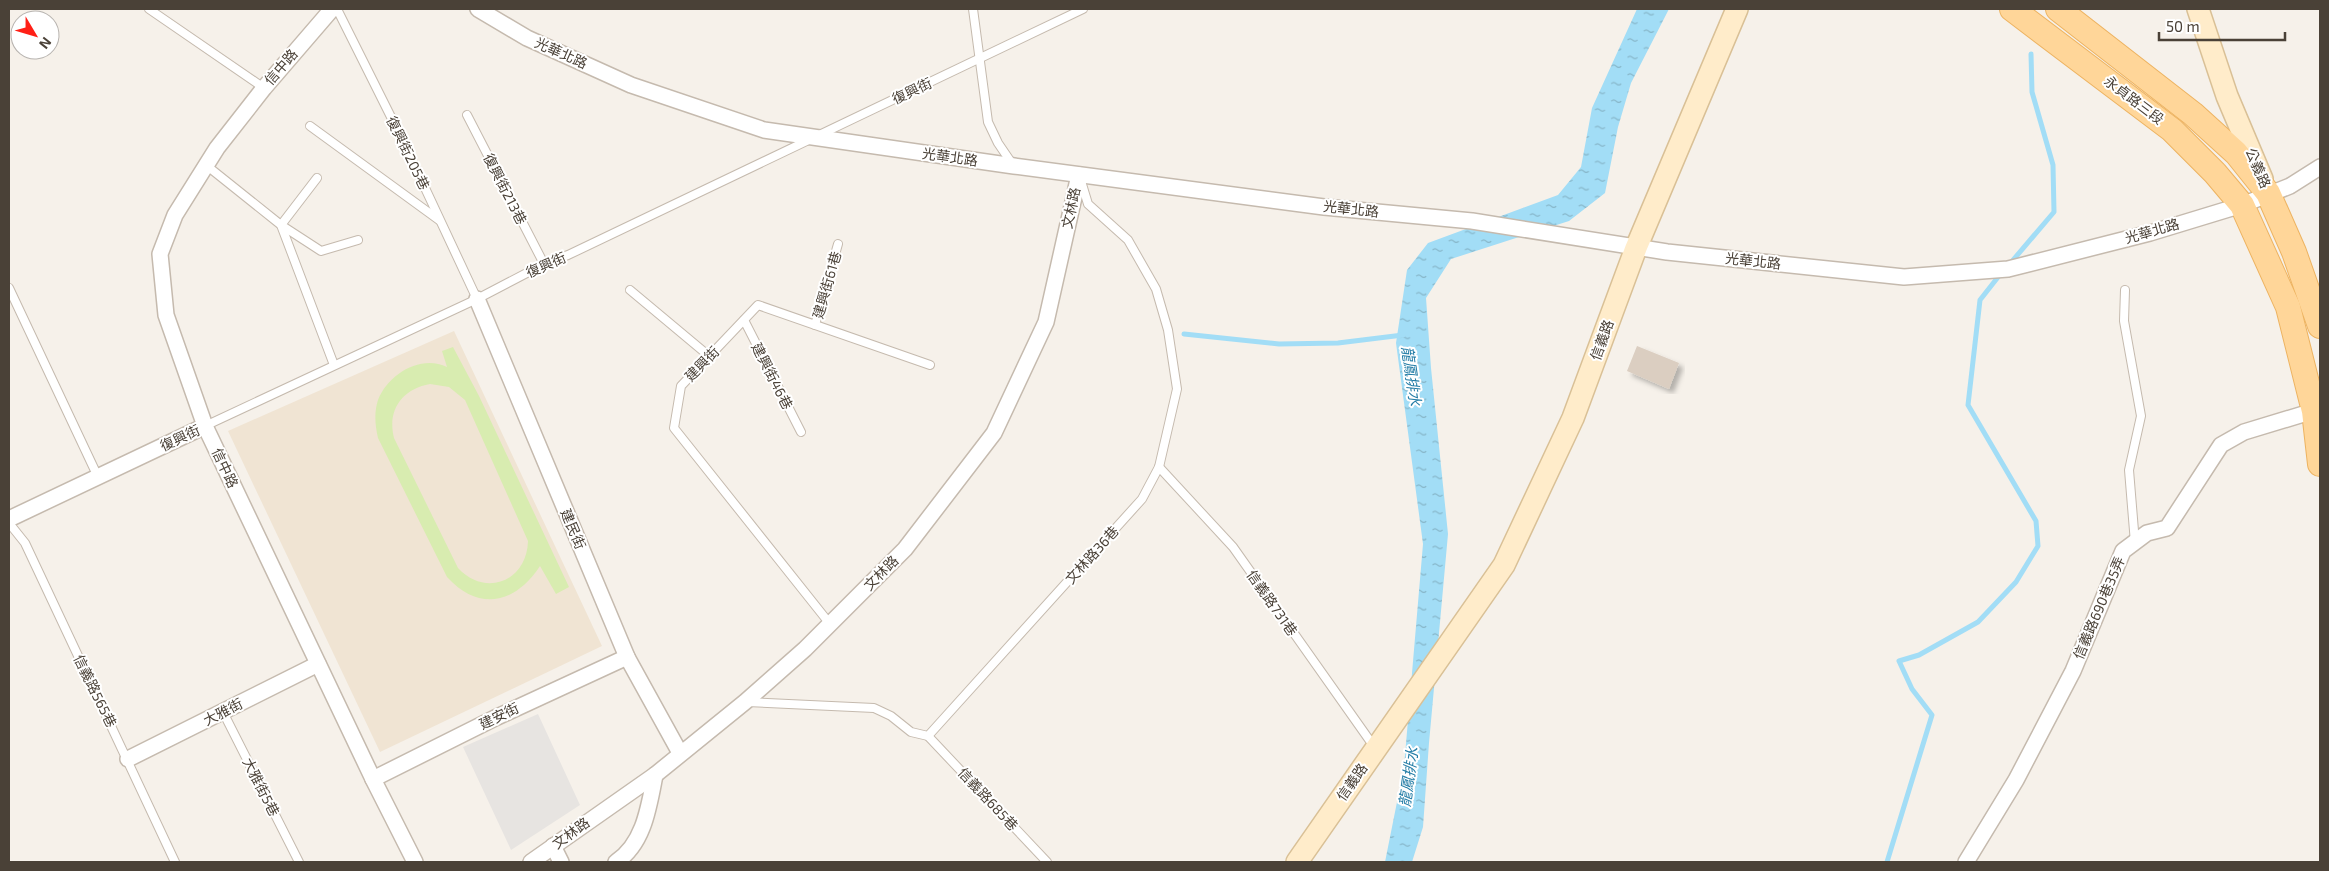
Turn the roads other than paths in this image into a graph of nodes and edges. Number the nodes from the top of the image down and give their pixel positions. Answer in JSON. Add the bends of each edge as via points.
{"nodes":[{"id":1,"x":149,"y":9,"type":"edge"},
{"id":2,"x":332,"y":9,"type":"edge"},
{"id":3,"x":337,"y":9,"type":"edge"},
{"id":4,"x":478,"y":9,"type":"edge"},
{"id":5,"x":973,"y":9,"type":"edge"},
{"id":6,"x":1083,"y":9,"type":"edge"},
{"id":7,"x":1737,"y":9,"type":"edge"},
{"id":8,"x":2012,"y":9,"type":"edge"},
{"id":9,"x":2058,"y":9,"type":"edge"},
{"id":10,"x":2198,"y":9,"type":"edge"},
{"id":11,"x":979,"y":59,"type":"junction"},
{"id":12,"x":264,"y":88,"type":"junction"},
{"id":13,"x":467,"y":115,"type":"dead end"},
{"id":14,"x":310,"y":126,"type":"dead end"},
{"id":15,"x":812,"y":137,"type":"junction"},
{"id":16,"x":206,"y":165,"type":"junction"},
{"id":17,"x":1014,"y":166,"type":"junction"},
{"id":18,"x":2320,"y":168,"type":"edge"},
{"id":19,"x":1078,"y":174,"type":"junction"},
{"id":20,"x":317,"y":178,"type":"dead end"},
{"id":21,"x":2268,"y":193,"type":"junction"},
{"id":22,"x":2242,"y":205,"type":"junction"},
{"id":23,"x":441,"y":221,"type":"junction"},
{"id":24,"x":281,"y":225,"type":"junction"},
{"id":25,"x":358,"y":240,"type":"dead end"},
{"id":26,"x":838,"y":244,"type":"dead end"},
{"id":27,"x":1636,"y":248,"type":"junction"},
{"id":28,"x":544,"y":264,"type":"junction"},
{"id":29,"x":9,"y":288,"type":"edge"},
{"id":30,"x":630,"y":290,"type":"dead end"},
{"id":31,"x":2125,"y":290,"type":"dead end"},
{"id":32,"x":477,"y":299,"type":"junction"},
{"id":33,"x":744,"y":320,"type":"junction"},
{"id":34,"x":815,"y":325,"type":"junction"},
{"id":35,"x":2320,"y":326,"type":"edge"},
{"id":36,"x":709,"y":356,"type":"junction"},
{"id":37,"x":334,"y":365,"type":"junction"},
{"id":38,"x":930,"y":365,"type":"dead end"},
{"id":39,"x":2317,"y":410,"type":"edge"},
{"id":40,"x":205,"y":426,"type":"junction"},
{"id":41,"x":801,"y":432,"type":"dead end"},
{"id":42,"x":2320,"y":464,"type":"edge"},
{"id":43,"x":1159,"y":467,"type":"junction"},
{"id":44,"x":98,"y":477,"type":"junction"},
{"id":45,"x":9,"y":521,"type":"edge"},
{"id":46,"x":2135,"y":543,"type":"junction"},
{"id":47,"x":830,"y":624,"type":"junction"},
{"id":48,"x":627,"y":657,"type":"junction"},
{"id":49,"x":318,"y":664,"type":"junction"},
{"id":50,"x":746,"y":702,"type":"junction"},
{"id":51,"x":223,"y":712,"type":"junction"},
{"id":52,"x":928,"y":736,"type":"junction"},
{"id":53,"x":1375,"y":748,"type":"junction"},
{"id":54,"x":680,"y":753,"type":"junction"},
{"id":55,"x":128,"y":759,"type":"junction"},
{"id":56,"x":655,"y":775,"type":"junction"},
{"id":57,"x":373,"y":779,"type":"junction"},
{"id":58,"x":552,"y":846,"type":"junction"},
{"id":59,"x":623,"y":860,"type":"edge"},
{"id":60,"x":175,"y":862,"type":"edge"},
{"id":61,"x":299,"y":862,"type":"edge"},
{"id":62,"x":415,"y":862,"type":"edge"},
{"id":63,"x":531,"y":862,"type":"edge"},
{"id":64,"x":561,"y":862,"type":"edge"},
{"id":65,"x":1047,"y":862,"type":"edge"},
{"id":66,"x":1297,"y":862,"type":"edge"},
{"id":67,"x":1966,"y":862,"type":"edge"}],
"edges":[{"from":1,"to":12,"type":"lane"},
{"from":2,"to":12,"type":"street","name":"信中路"},
{"from":3,"to":23,"type":"lane","name":"復興街205巷"},
{"from":4,"to":15,"type":"street","name":"光華北路","via":[[526,38],[632,85],[764,130]]},
{"from":5,"to":11,"type":"lane"},
{"from":6,"to":11,"type":"lane","name":"復興街"},
{"from":7,"to":27,"type":"street","name":"信義路"},
{"from":8,"to":22,"type":"main road","name":"永貞路三段","via":[[2172,130]]},
{"from":9,"to":21,"type":"main road","name":"永貞路三段","via":[[2193,114],[2236,153]]},
{"from":10,"to":21,"type":"street","name":"公義路","via":[[2227,96]]},
{"from":11,"to":15,"type":"lane","name":"復興街"},
{"from":11,"to":17,"type":"lane","via":[[988,122]]},
{"from":12,"to":16,"type":"street","name":"信中路"},
{"from":13,"to":28,"type":"lane","name":"復興街213巷"},
{"from":14,"to":23,"type":"lane"},
{"from":15,"to":17,"type":"street","name":"光華北路"},
{"from":15,"to":28,"type":"lane","name":"復興街"},
{"from":16,"to":24,"type":"lane"},
{"from":16,"to":40,"type":"street","name":"信中路","via":[[175,215],[160,254],[166,315]]},
{"from":17,"to":19,"type":"street","name":"光華北路"},
{"from":18,"to":21,"type":"street","name":"光華北路","via":[[2290,186]]},
{"from":19,"to":27,"type":"street","name":"光華北路","via":[[1324,206],[1472,221]]},
{"from":19,"to":43,"type":"lane","name":"文林路36巷","via":[[1088,204],[1128,240],[1156,289],[1168,330],[1177,389]]},
{"from":19,"to":47,"type":"street","name":"文林路","via":[[1046,322],[994,433],[905,549]]},
{"from":20,"to":24,"type":"lane"},
{"from":21,"to":22,"type":"street","name":"光華北路"},
{"from":21,"to":35,"type":"main road","name":"公義路","via":[[2294,252]]},
{"from":22,"to":27,"type":"street","name":"光華北路","via":[[2008,269],[1904,277]]},
{"from":22,"to":39,"type":"main road","via":[[2288,307]]},
{"from":23,"to":32,"type":"lane","name":"復興街205巷"},
{"from":24,"to":25,"type":"lane","via":[[321,251]]},
{"from":24,"to":37,"type":"lane"},
{"from":26,"to":34,"type":"lane","name":"建興街61巷"},
{"from":27,"to":53,"type":"street","name":"信義路","via":[[1573,418],[1504,565]]},
{"from":28,"to":32,"type":"lane","name":"復興街"},
{"from":29,"to":44,"type":"lane"},
{"from":30,"to":36,"type":"lane"},
{"from":31,"to":46,"type":"lane","via":[[2124,321],[2141,416],[2129,470]]},
{"from":32,"to":37,"type":"lane","name":"復興街"},
{"from":32,"to":48,"type":"street","name":"建民街"},
{"from":33,"to":34,"type":"lane","name":"建興街","via":[[758,305]]},
{"from":33,"to":36,"type":"lane","name":"建興街"},
{"from":33,"to":41,"type":"lane","name":"建興街46巷"},
{"from":34,"to":38,"type":"lane","name":"建興街"},
{"from":36,"to":47,"type":"lane","name":"建興街","via":[[680,386],[674,428]]},
{"from":37,"to":40,"type":"lane","name":"復興街"},
{"from":39,"to":42,"type":"main road"},
{"from":39,"to":46,"type":"street","name":"信義路690巷35弄","via":[[2244,432],[2221,444],[2167,528],[2148,533]]},
{"from":40,"to":44,"type":"street","name":"復興街"},
{"from":40,"to":49,"type":"street","name":"信中路"},
{"from":43,"to":52,"type":"lane","name":"文林路36巷","via":[[1142,499]]},
{"from":43,"to":53,"type":"lane","name":"信義路731巷","via":[[1233,547]]},
{"from":44,"to":45,"type":"street","name":"復興街"},
{"from":45,"to":55,"type":"lane","name":"信義路565巷","via":[[24,543]]},
{"from":46,"to":67,"type":"street","name":"信義路690巷35弄","via":[[2123,551],[2073,671],[2016,780]]},
{"from":47,"to":50,"type":"street","name":"文林路"},
{"from":48,"to":54,"type":"street","name":"建民街"},
{"from":48,"to":57,"type":"street","name":"建安街"},
{"from":49,"to":51,"type":"street","name":"大雅街"},
{"from":49,"to":57,"type":"street","name":"信中路"},
{"from":50,"to":52,"type":"lane","via":[[874,708],[891,716],[911,732]]},
{"from":50,"to":54,"type":"street","name":"文林路"},
{"from":51,"to":55,"type":"street","name":"大雅街"},
{"from":51,"to":61,"type":"lane","name":"大雅街5巷"},
{"from":52,"to":65,"type":"lane","name":"信義路685巷"},
{"from":53,"to":66,"type":"street","name":"信義路"},
{"from":54,"to":56,"type":"street","name":"文林路"},
{"from":55,"to":60,"type":"lane","name":"信義路565巷"},
{"from":56,"to":58,"type":"street","name":"文林路"},
{"from":56,"to":59,"type":"street","via":[[643,827]]},
{"from":57,"to":62,"type":"street","name":"信中路"},
{"from":58,"to":63,"type":"street","name":"文林路"},
{"from":58,"to":64,"type":"street"}]}
